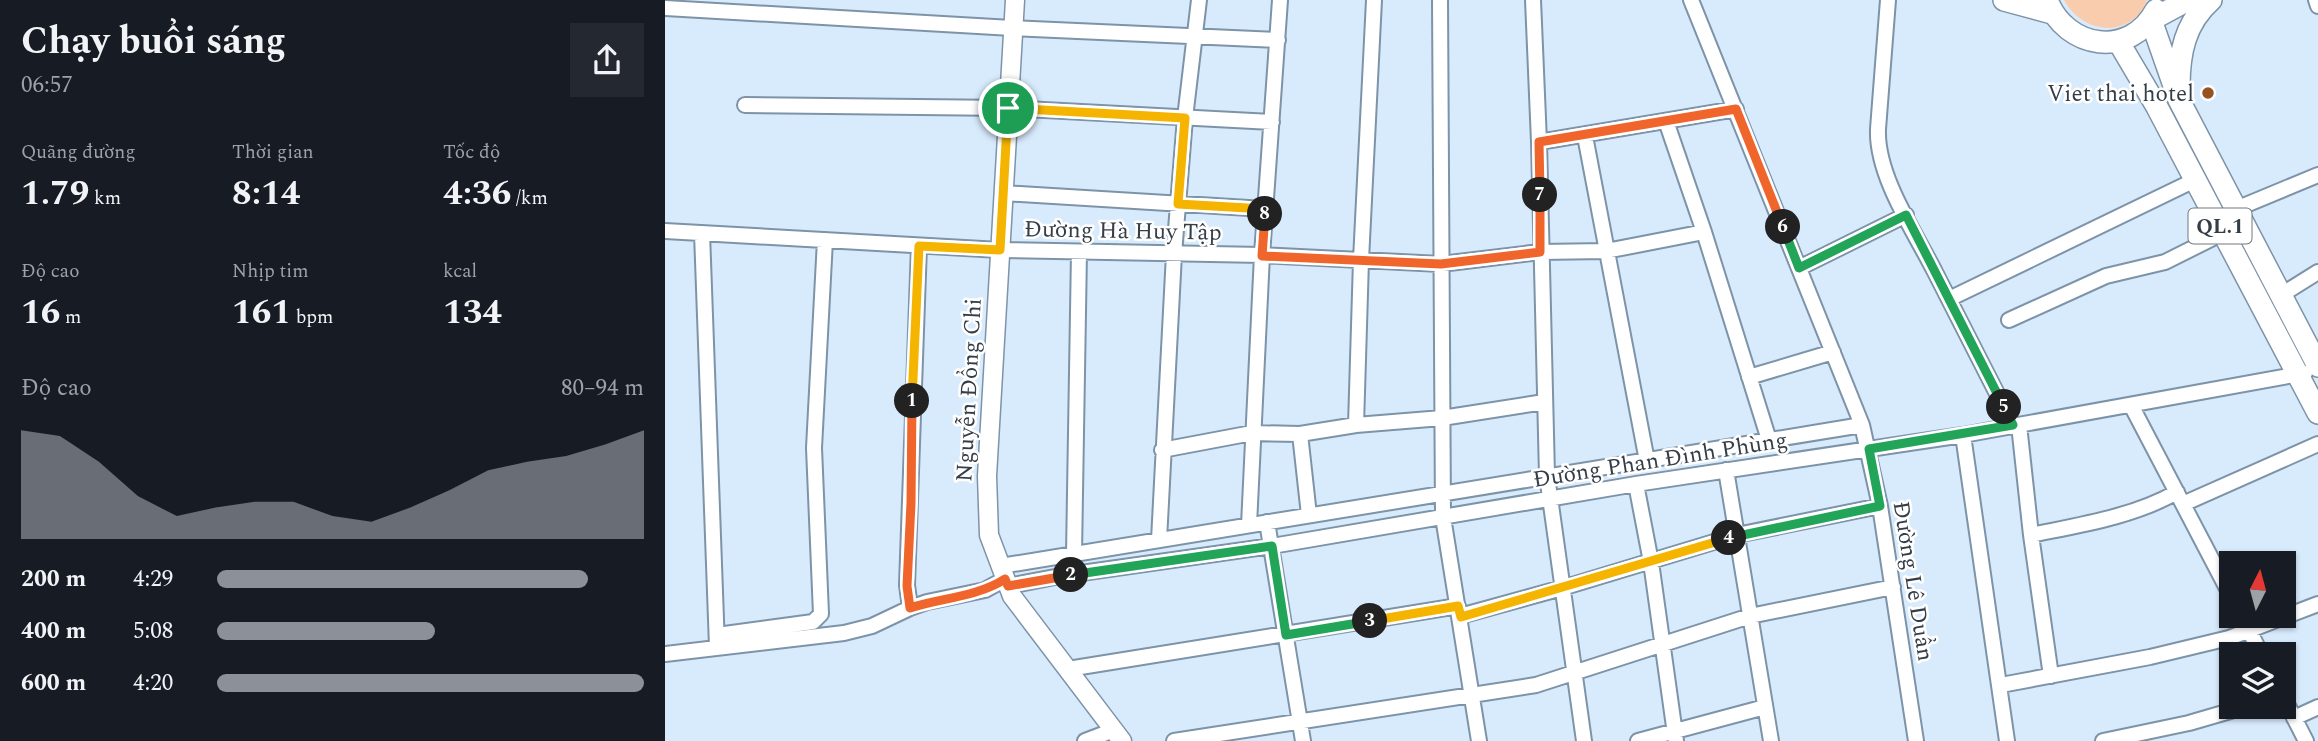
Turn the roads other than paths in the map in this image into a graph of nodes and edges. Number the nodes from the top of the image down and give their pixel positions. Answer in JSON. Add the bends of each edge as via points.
{"nodes":[{"id":1,"x":1014,"y":0,"type":"edge"},
{"id":2,"x":1199,"y":0,"type":"edge"},
{"id":3,"x":1280,"y":0,"type":"edge"},
{"id":4,"x":1374,"y":0,"type":"edge"},
{"id":5,"x":1440,"y":0,"type":"edge"},
{"id":6,"x":1533,"y":0,"type":"edge"},
{"id":7,"x":1691,"y":0,"type":"edge"},
{"id":8,"x":1888,"y":0,"type":"edge"},
{"id":9,"x":2004,"y":0,"type":"edge"},
{"id":10,"x":2161,"y":0,"type":"edge"},
{"id":11,"x":2188,"y":0,"type":"edge"},
{"id":12,"x":2211,"y":0,"type":"edge"},
{"id":13,"x":2316,"y":0,"type":"edge"},
{"id":14,"x":2050,"y":6,"type":"edge"},
{"id":15,"x":2318,"y":6,"type":"edge"},
{"id":16,"x":665,"y":8,"type":"edge"},
{"id":17,"x":2151,"y":20,"type":"junction"},
{"id":18,"x":1012,"y":28,"type":"junction"},
{"id":19,"x":1196,"y":36,"type":"junction"},
{"id":20,"x":1277,"y":40,"type":"junction"},
{"id":21,"x":2118,"y":41,"type":"junction"},
{"id":22,"x":2178,"y":99,"type":"junction"},
{"id":23,"x":745,"y":105,"type":"dead end"},
{"id":24,"x":1008,"y":108,"type":"junction"},
{"id":25,"x":1736,"y":109,"type":"junction"},
{"id":26,"x":1185,"y":118,"type":"junction"},
{"id":27,"x":1666,"y":121,"type":"junction"},
{"id":28,"x":1272,"y":122,"type":"junction"},
{"id":29,"x":1585,"y":136,"type":"junction"},
{"id":30,"x":1539,"y":142,"type":"junction"},
{"id":31,"x":2318,"y":174,"type":"edge"},
{"id":32,"x":2195,"y":180,"type":"junction"},
{"id":33,"x":1003,"y":194,"type":"junction"},
{"id":34,"x":1178,"y":204,"type":"junction"},
{"id":35,"x":1265,"y":209,"type":"junction"},
{"id":36,"x":2236,"y":209,"type":"junction"},
{"id":37,"x":1906,"y":215,"type":"junction"},
{"id":38,"x":665,"y":231,"type":"edge"},
{"id":39,"x":1704,"y":232,"type":"junction"},
{"id":40,"x":702,"y":233,"type":"junction"},
{"id":41,"x":2223,"y":233,"type":"junction"},
{"id":42,"x":825,"y":240,"type":"junction"},
{"id":43,"x":919,"y":246,"type":"junction"},
{"id":44,"x":1000,"y":250,"type":"junction"},
{"id":45,"x":1606,"y":251,"type":"junction"},
{"id":46,"x":1079,"y":252,"type":"junction"},
{"id":47,"x":1540,"y":252,"type":"junction"},
{"id":48,"x":1174,"y":254,"type":"junction"},
{"id":49,"x":1262,"y":256,"type":"junction"},
{"id":50,"x":1361,"y":260,"type":"junction"},
{"id":51,"x":1441,"y":264,"type":"junction"},
{"id":52,"x":1799,"y":268,"type":"junction"},
{"id":53,"x":2318,"y":272,"type":"edge"},
{"id":54,"x":2281,"y":295,"type":"junction"},
{"id":55,"x":1949,"y":299,"type":"junction"},
{"id":56,"x":2009,"y":320,"type":"dead end"},
{"id":57,"x":1833,"y":352,"type":"junction"},
{"id":58,"x":2311,"y":370,"type":"edge"},
{"id":59,"x":1749,"y":377,"type":"junction"},
{"id":60,"x":1544,"y":402,"type":"junction"},
{"id":61,"x":2131,"y":405,"type":"junction"},
{"id":62,"x":2318,"y":413,"type":"edge"},
{"id":63,"x":1442,"y":418,"type":"junction"},
{"id":64,"x":1356,"y":425,"type":"junction"},
{"id":65,"x":1862,"y":425,"type":"junction"},
{"id":66,"x":2016,"y":425,"type":"junction"},
{"id":67,"x":1252,"y":433,"type":"junction"},
{"id":68,"x":1300,"y":434,"type":"junction"},
{"id":69,"x":1963,"y":435,"type":"junction"},
{"id":70,"x":1769,"y":440,"type":"junction"},
{"id":71,"x":2318,"y":444,"type":"edge"},
{"id":72,"x":1869,"y":449,"type":"junction"},
{"id":73,"x":1162,"y":450,"type":"junction"},
{"id":74,"x":1647,"y":461,"type":"junction"},
{"id":75,"x":1726,"y":470,"type":"junction"},
{"id":76,"x":1547,"y":477,"type":"junction"},
{"id":77,"x":1636,"y":484,"type":"junction"},
{"id":78,"x":1444,"y":493,"type":"junction"},
{"id":79,"x":2180,"y":498,"type":"junction"},
{"id":80,"x":1550,"y":499,"type":"junction"},
{"id":81,"x":1880,"y":506,"type":"junction"},
{"id":82,"x":1309,"y":515,"type":"junction"},
{"id":83,"x":1443,"y":517,"type":"junction"},
{"id":84,"x":1268,"y":522,"type":"junction"},
{"id":85,"x":1249,"y":525,"type":"junction"},
{"id":86,"x":2031,"y":535,"type":"junction"},
{"id":87,"x":1737,"y":536,"type":"junction"},
{"id":88,"x":1159,"y":540,"type":"junction"},
{"id":89,"x":1272,"y":546,"type":"junction"},
{"id":90,"x":1074,"y":554,"type":"junction"},
{"id":91,"x":1651,"y":562,"type":"junction"},
{"id":92,"x":2219,"y":573,"type":"edge"},
{"id":93,"x":1005,"y":577,"type":"junction"},
{"id":94,"x":1893,"y":587,"type":"junction"},
{"id":95,"x":1562,"y":588,"type":"junction"},
{"id":96,"x":2318,"y":604,"type":"edge"},
{"id":97,"x":910,"y":608,"type":"junction"},
{"id":98,"x":1459,"y":611,"type":"junction"},
{"id":99,"x":1750,"y":616,"type":"junction"},
{"id":100,"x":2248,"y":628,"type":"edge"},
{"id":101,"x":2250,"y":631,"type":"junction"},
{"id":102,"x":1286,"y":635,"type":"junction"},
{"id":103,"x":717,"y":641,"type":"junction"},
{"id":104,"x":2256,"y":642,"type":"edge"},
{"id":105,"x":1663,"y":644,"type":"junction"},
{"id":106,"x":665,"y":654,"type":"edge"},
{"id":107,"x":1067,"y":669,"type":"junction"},
{"id":108,"x":1574,"y":672,"type":"junction"},
{"id":109,"x":2051,"y":676,"type":"junction"},
{"id":110,"x":2001,"y":685,"type":"junction"},
{"id":111,"x":1473,"y":695,"type":"junction"},
{"id":112,"x":1765,"y":707,"type":"junction"},
{"id":113,"x":2318,"y":707,"type":"edge"},
{"id":114,"x":2219,"y":714,"type":"edge"},
{"id":115,"x":2296,"y":717,"type":"edge"},
{"id":116,"x":2295,"y":719,"type":"edge"},
{"id":117,"x":1300,"y":720,"type":"junction"},
{"id":118,"x":1118,"y":735,"type":"edge"},
{"id":119,"x":1675,"y":736,"type":"edge"},
{"id":120,"x":1086,"y":741,"type":"edge"},
{"id":121,"x":1174,"y":741,"type":"edge"},
{"id":122,"x":1303,"y":741,"type":"edge"},
{"id":123,"x":1479,"y":741,"type":"edge"},
{"id":124,"x":1584,"y":741,"type":"edge"},
{"id":125,"x":1638,"y":741,"type":"edge"},
{"id":126,"x":1771,"y":741,"type":"edge"},
{"id":127,"x":1916,"y":741,"type":"edge"},
{"id":128,"x":2007,"y":741,"type":"edge"},
{"id":129,"x":2103,"y":741,"type":"edge"},
{"id":130,"x":2306,"y":741,"type":"edge"}],
"edges":[{"from":1,"to":18,"type":"main road","name":"Nguyễn Đổng Chi"},
{"from":2,"to":19,"type":"street"},
{"from":3,"to":20,"type":"street"},
{"from":4,"to":50,"type":"street"},
{"from":5,"to":51,"type":"street"},
{"from":6,"to":30,"type":"street"},
{"from":7,"to":25,"type":"street","name":"Đường Lê Duẩn"},
{"from":8,"to":37,"type":"street","via":[[1877,146]]},
{"from":9,"to":14,"type":"highway"},
{"from":10,"to":17,"type":"highway"},
{"from":11,"to":17,"type":"highway"},
{"from":12,"to":22,"type":"highway","via":[[2199,10],[2185,36]]},
{"from":13,"to":15,"type":"street"},
{"from":14,"to":21,"type":"highway","via":[[2064,28],[2080,38]]},
{"from":16,"to":18,"type":"street"},
{"from":17,"to":21,"type":"highway","via":[[2136,34]]},
{"from":17,"to":22,"type":"highway","number":"QL.1"},
{"from":18,"to":19,"type":"street"},
{"from":18,"to":24,"type":"main road","name":"Nguyễn Đổng Chi"},
{"from":19,"to":20,"type":"street"},
{"from":19,"to":26,"type":"street"},
{"from":20,"to":28,"type":"street"},
{"from":21,"to":32,"type":"highway","number":"QL.1"},
{"from":22,"to":36,"type":"highway","number":"QL.1"},
{"from":23,"to":24,"type":"street"},
{"from":24,"to":26,"type":"street"},
{"from":24,"to":33,"type":"main road","name":"Nguyễn Đổng Chi"},
{"from":25,"to":27,"type":"street"},
{"from":25,"to":52,"type":"street","name":"Đường Lê Duẩn"},
{"from":26,"to":28,"type":"street"},
{"from":26,"to":34,"type":"street"},
{"from":27,"to":29,"type":"street"},
{"from":27,"to":39,"type":"street"},
{"from":28,"to":35,"type":"street"},
{"from":29,"to":30,"type":"street"},
{"from":29,"to":45,"type":"street"},
{"from":30,"to":47,"type":"street"},
{"from":31,"to":36,"type":"street"},
{"from":32,"to":41,"type":"highway","number":"QL.1"},
{"from":32,"to":55,"type":"street"},
{"from":33,"to":34,"type":"street"},
{"from":33,"to":44,"type":"main road","name":"Nguyễn Đổng Chi"},
{"from":34,"to":35,"type":"street"},
{"from":34,"to":48,"type":"street"},
{"from":35,"to":49,"type":"street"},
{"from":36,"to":54,"type":"highway","number":"QL.1"},
{"from":37,"to":52,"type":"street"},
{"from":37,"to":55,"type":"street"},
{"from":38,"to":40,"type":"street","name":"Đường Hà Huy Tập"},
{"from":39,"to":45,"type":"street","name":"Đường Hà Huy Tập"},
{"from":39,"to":59,"type":"street"},
{"from":40,"to":42,"type":"street","name":"Đường Hà Huy Tập"},
{"from":40,"to":103,"type":"street"},
{"from":41,"to":56,"type":"street","via":[[2165,262],[2106,275]]},
{"from":41,"to":58,"type":"highway","number":"QL.1"},
{"from":42,"to":43,"type":"street","name":"Đường Hà Huy Tập"},
{"from":42,"to":103,"type":"street","via":[[814,448],[821,614],[813,622]]},
{"from":43,"to":44,"type":"street","name":"Đường Hà Huy Tập"},
{"from":43,"to":97,"type":"street","via":[[907,586]]},
{"from":44,"to":46,"type":"street","name":"Đường Hà Huy Tập"},
{"from":44,"to":93,"type":"main road","name":"Nguyễn Đổng Chi","via":[[987,476],[989,535]]},
{"from":45,"to":47,"type":"street","name":"Đường Hà Huy Tập"},
{"from":45,"to":74,"type":"street"},
{"from":46,"to":48,"type":"street","name":"Đường Hà Huy Tập"},
{"from":46,"to":90,"type":"street"},
{"from":47,"to":51,"type":"street","name":"Đường Hà Huy Tập"},
{"from":47,"to":60,"type":"street"},
{"from":48,"to":49,"type":"street","name":"Đường Hà Huy Tập"},
{"from":48,"to":73,"type":"street"},
{"from":49,"to":50,"type":"street","name":"Đường Hà Huy Tập"},
{"from":49,"to":67,"type":"street"},
{"from":50,"to":51,"type":"street","name":"Đường Hà Huy Tập"},
{"from":50,"to":64,"type":"street"},
{"from":51,"to":63,"type":"street"},
{"from":52,"to":57,"type":"street","name":"Đường Lê Duẩn"},
{"from":53,"to":54,"type":"street"},
{"from":54,"to":58,"type":"highway","number":"QL.1"},
{"from":55,"to":66,"type":"street"},
{"from":57,"to":59,"type":"street"},
{"from":57,"to":65,"type":"street","name":"Đường Lê Duẩn"},
{"from":58,"to":61,"type":"street","name":"Đường Phan Đình Phùng"},
{"from":58,"to":62,"type":"highway","number":"QL.1"},
{"from":59,"to":70,"type":"street"},
{"from":60,"to":63,"type":"street"},
{"from":60,"to":76,"type":"street"},
{"from":61,"to":66,"type":"street","name":"Đường Phan Đình Phùng"},
{"from":61,"to":79,"type":"street"},
{"from":63,"to":64,"type":"street"},
{"from":63,"to":78,"type":"street"},
{"from":64,"to":68,"type":"street"},
{"from":65,"to":70,"type":"street","name":"Đường Phan Đình Phùng"},
{"from":65,"to":72,"type":"street","name":"Đường Lê Duẩn"},
{"from":66,"to":69,"type":"street","name":"Đường Phan Đình Phùng"},
{"from":66,"to":86,"type":"street"},
{"from":67,"to":68,"type":"street"},
{"from":67,"to":73,"type":"street"},
{"from":67,"to":85,"type":"street"},
{"from":68,"to":82,"type":"street"},
{"from":69,"to":72,"type":"street","name":"Đường Phan Đình Phùng"},
{"from":69,"to":110,"type":"street"},
{"from":70,"to":74,"type":"street","name":"Đường Phan Đình Phùng"},
{"from":71,"to":79,"type":"street"},
{"from":72,"to":75,"type":"street","name":"Đường Phan Đình Phùng"},
{"from":72,"to":81,"type":"street","name":"Đường Lê Duẩn"},
{"from":73,"to":88,"type":"street"},
{"from":74,"to":76,"type":"street","name":"Đường Phan Đình Phùng"},
{"from":75,"to":77,"type":"street","name":"Đường Phan Đình Phùng"},
{"from":75,"to":87,"type":"street"},
{"from":76,"to":78,"type":"street","name":"Đường Phan Đình Phùng"},
{"from":76,"to":80,"type":"street"},
{"from":77,"to":80,"type":"street","name":"Đường Phan Đình Phùng"},
{"from":77,"to":91,"type":"street"},
{"from":78,"to":82,"type":"street","name":"Đường Phan Đình Phùng"},
{"from":78,"to":83,"type":"street"},
{"from":79,"to":86,"type":"street"},
{"from":79,"to":92,"type":"street"},
{"from":80,"to":83,"type":"street","name":"Đường Phan Đình Phùng"},
{"from":80,"to":95,"type":"street"},
{"from":81,"to":87,"type":"street"},
{"from":81,"to":94,"type":"street","name":"Đường Lê Duẩn"},
{"from":82,"to":84,"type":"street","name":"Đường Phan Đình Phùng"},
{"from":83,"to":89,"type":"street","name":"Đường Phan Đình Phùng"},
{"from":83,"to":98,"type":"street"},
{"from":84,"to":85,"type":"street","name":"Đường Phan Đình Phùng"},
{"from":84,"to":89,"type":"street"},
{"from":85,"to":88,"type":"street","name":"Đường Phan Đình Phùng"},
{"from":86,"to":109,"type":"street"},
{"from":87,"to":91,"type":"street"},
{"from":87,"to":99,"type":"street"},
{"from":88,"to":90,"type":"street","name":"Đường Phan Đình Phùng"},
{"from":89,"to":93,"type":"street","name":"Đường Phan Đình Phùng","via":[[1060,576]]},
{"from":89,"to":102,"type":"street"},
{"from":90,"to":93,"type":"street","name":"Đường Phan Đình Phùng"},
{"from":91,"to":95,"type":"street"},
{"from":91,"to":105,"type":"street"},
{"from":93,"to":97,"type":"street","via":[[985,590]]},
{"from":93,"to":107,"type":"main road","name":"Nguyễn Đổng Chi","via":[[1012,596]]},
{"from":94,"to":99,"type":"street"},
{"from":94,"to":127,"type":"street","name":"Đường Lê Duẩn"},
{"from":95,"to":98,"type":"street"},
{"from":95,"to":108,"type":"street"},
{"from":96,"to":101,"type":"street"},
{"from":97,"to":103,"type":"street","via":[[872,626],[843,633]]},
{"from":98,"to":102,"type":"street"},
{"from":98,"to":111,"type":"street"},
{"from":99,"to":105,"type":"street"},
{"from":99,"to":112,"type":"street"},
{"from":100,"to":101,"type":"street"},
{"from":101,"to":104,"type":"street"},
{"from":101,"to":109,"type":"street"},
{"from":102,"to":107,"type":"street"},
{"from":102,"to":117,"type":"street"},
{"from":103,"to":106,"type":"street"},
{"from":105,"to":108,"type":"street"},
{"from":105,"to":119,"type":"street"},
{"from":107,"to":118,"type":"main road","name":"Nguyễn Đổng Chi"},
{"from":108,"to":111,"type":"street","via":[[1536,685]]},
{"from":108,"to":124,"type":"street"},
{"from":109,"to":110,"type":"street"},
{"from":110,"to":128,"type":"street"},
{"from":111,"to":117,"type":"street"},
{"from":111,"to":123,"type":"street"},
{"from":112,"to":119,"type":"street"},
{"from":112,"to":126,"type":"street"},
{"from":113,"to":115,"type":"street"},
{"from":114,"to":129,"type":"street"},
{"from":116,"to":130,"type":"street"},
{"from":117,"to":121,"type":"street"},
{"from":117,"to":122,"type":"street"},
{"from":118,"to":120,"type":"street"},
{"from":119,"to":125,"type":"street"}]}
